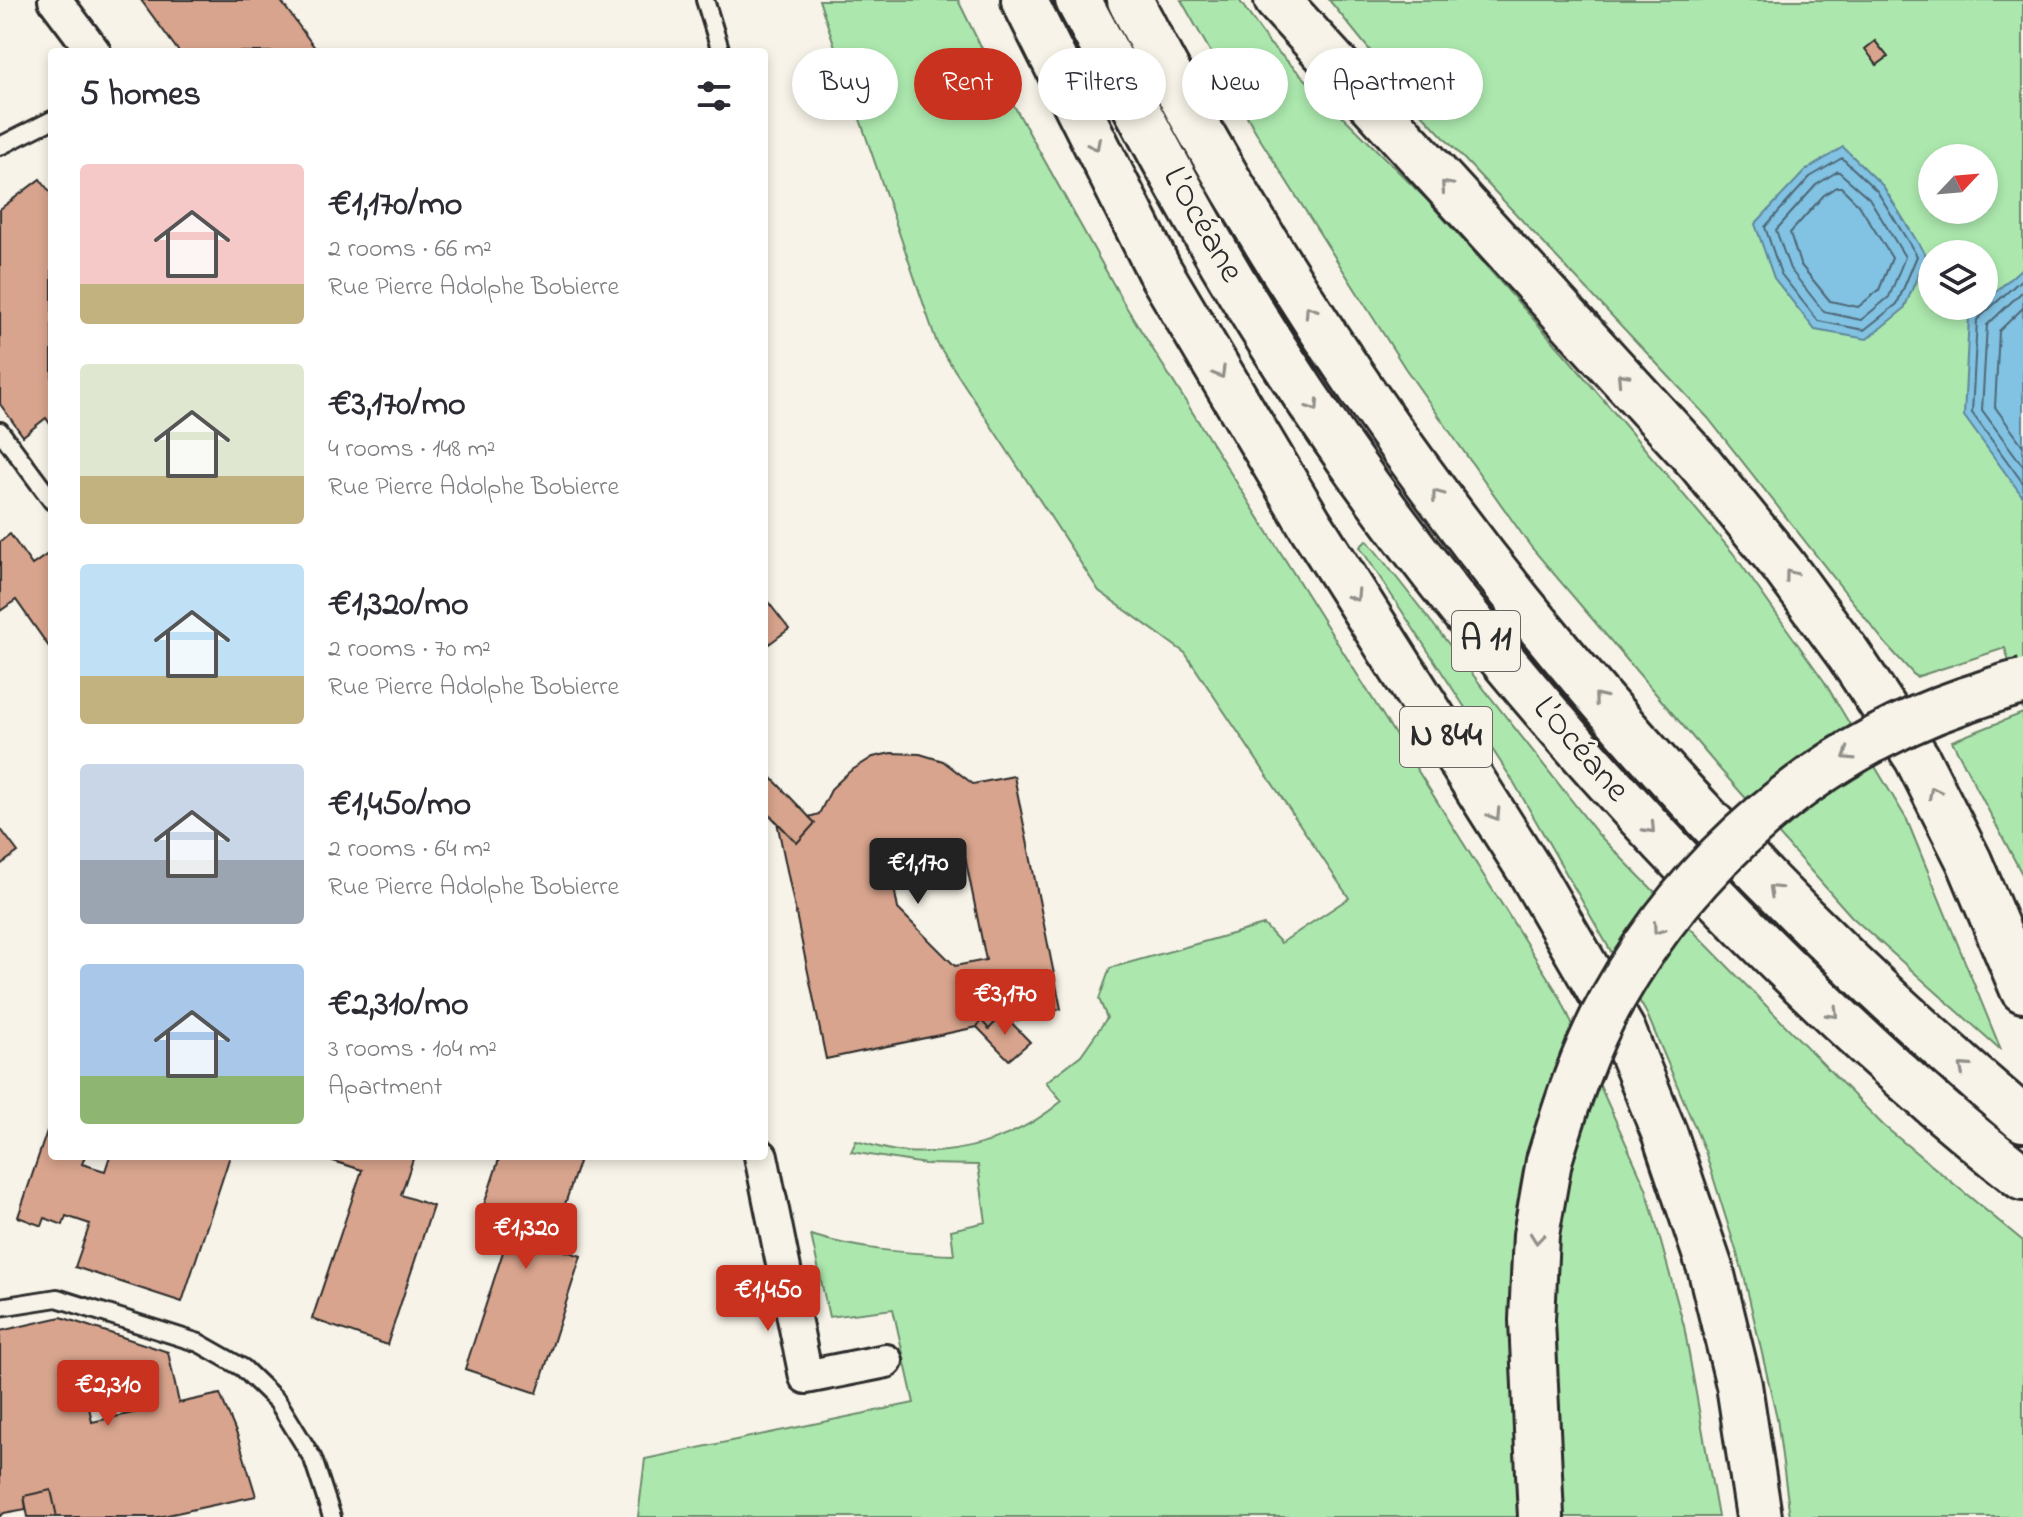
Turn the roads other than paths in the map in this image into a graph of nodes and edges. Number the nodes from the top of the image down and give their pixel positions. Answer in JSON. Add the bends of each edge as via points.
{"nodes":[{"id":1,"x":55,"y":0,"type":"edge"},
{"id":2,"x":705,"y":0,"type":"edge"},
{"id":3,"x":1024,"y":0,"type":"edge"},
{"id":4,"x":1078,"y":0,"type":"edge"},
{"id":5,"x":1130,"y":0,"type":"edge"},
{"id":6,"x":1277,"y":0,"type":"edge"},
{"id":7,"x":91,"y":48,"type":"edge"},
{"id":8,"x":720,"y":48,"type":"edge"},
{"id":9,"x":48,"y":122,"type":"edge"},
{"id":10,"x":0,"y":146,"type":"edge"},
{"id":11,"x":0,"y":431,"type":"edge"},
{"id":12,"x":48,"y":496,"type":"edge"},
{"id":13,"x":2023,"y":682,"type":"edge"},
{"id":14,"x":2023,"y":990,"type":"edge"},
{"id":15,"x":2023,"y":1119,"type":"edge"},
{"id":16,"x":762,"y":1160,"type":"edge"},
{"id":17,"x":2023,"y":1178,"type":"edge"},
{"id":18,"x":0,"y":1307,"type":"edge"},
{"id":19,"x":886,"y":1361,"type":"dead end"},
{"id":20,"x":332,"y":1517,"type":"edge"},
{"id":21,"x":1541,"y":1517,"type":"edge"},
{"id":22,"x":1759,"y":1517,"type":"edge"}],
"edges":[{"from":1,"to":7,"type":"street"},
{"from":2,"to":8,"type":"lane"},
{"from":3,"to":22,"type":"highway","number":"N 844","one_way":true,"via":[[1159,270],[1623,1031],[1711,1271],[1739,1385]]},
{"from":4,"to":17,"type":"highway","name":"L’Océane","number":"A 11","one_way":true,"via":[[1214,250],[1274,347],[1387,512],[1489,644],[1577,750],[1734,916],[1848,1029]]},
{"from":15,"to":5,"type":"highway","name":"L’Océane","number":"A 11","one_way":true,"via":[[1894,1006],[1762,879],[1639,745],[1486,560],[1368,400],[1307,306],[1238,196]]},
{"from":14,"to":6,"type":"highway","one_way":true,"via":[[1969,861],[1917,758],[1782,564],[1701,464]]},
{"from":9,"to":10,"type":"lane"},
{"from":11,"to":12,"type":"lane"},
{"from":13,"to":21,"type":"highway","one_way":true,"bridge":true,"via":[[1930,712],[1853,751],[1781,800],[1716,859],[1659,925],[1612,999],[1575,1078],[1549,1161],[1536,1235],[1532,1320]]},
{"from":16,"to":19,"type":"street","via":[[806,1377]]},
{"from":18,"to":20,"type":"lane","via":[[57,1298],[199,1343],[243,1368],[278,1402],[313,1459]]}]}
